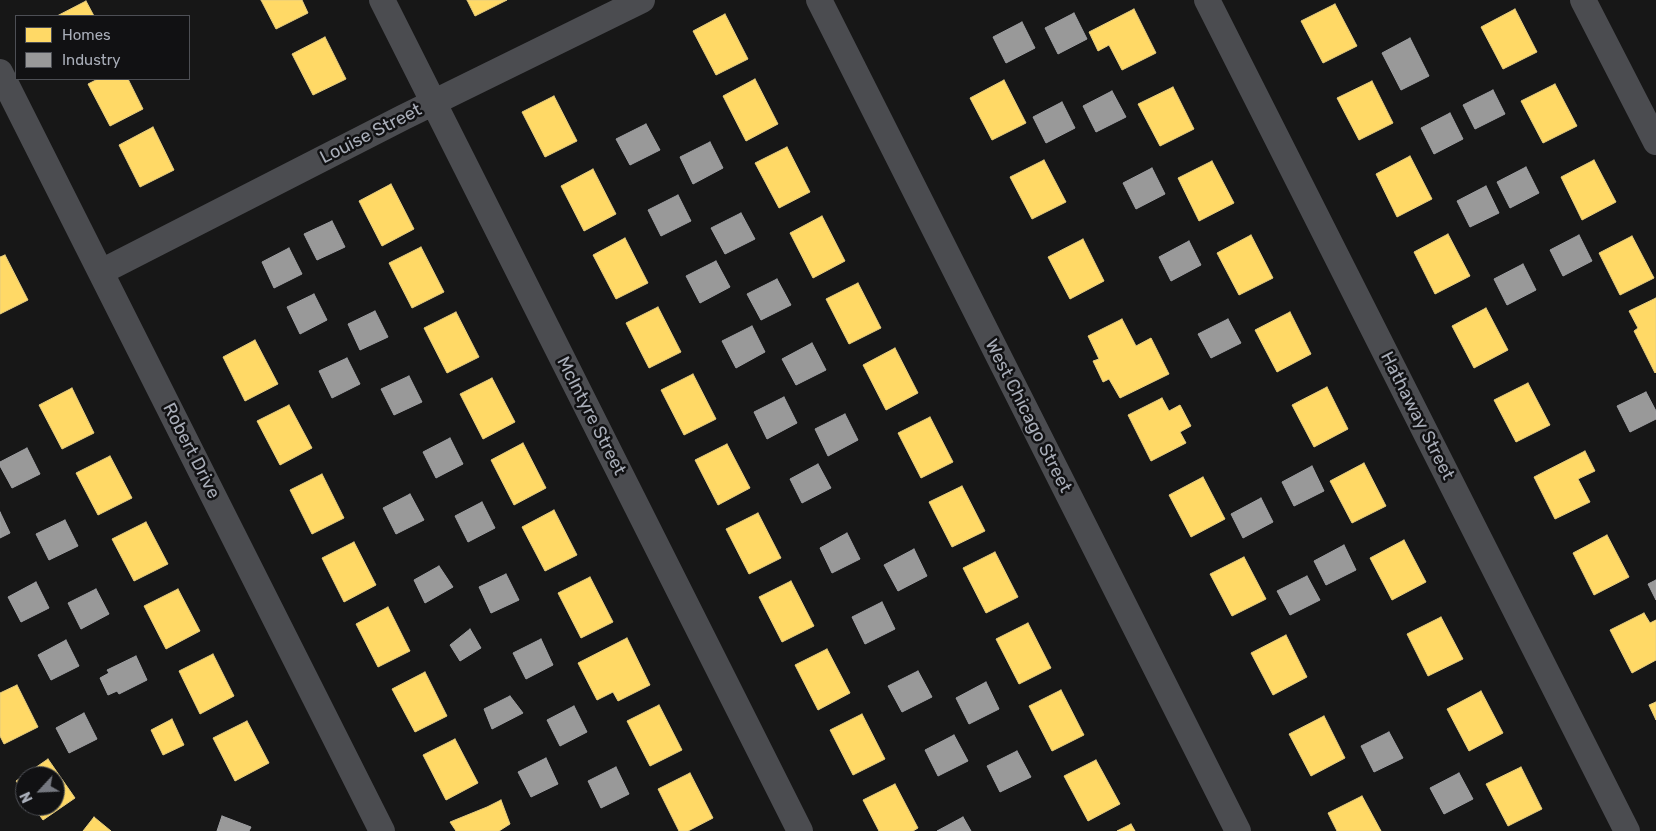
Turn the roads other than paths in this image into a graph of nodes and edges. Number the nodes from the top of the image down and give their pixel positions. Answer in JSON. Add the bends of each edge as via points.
{"nodes":[{"id":1,"x":382,"y":0,"type":"edge"},
{"id":2,"x":642,"y":0,"type":"edge"},
{"id":3,"x":819,"y":0,"type":"edge"},
{"id":4,"x":1207,"y":0,"type":"edge"},
{"id":5,"x":1583,"y":0,"type":"edge"},
{"id":6,"x":0,"y":72,"type":"edge"},
{"id":7,"x":434,"y":102,"type":"junction"},
{"id":8,"x":1656,"y":142,"type":"edge"},
{"id":9,"x":101,"y":272,"type":"junction"},
{"id":10,"x":382,"y":831,"type":"edge"},
{"id":11,"x":800,"y":831,"type":"edge"},
{"id":12,"x":1238,"y":831,"type":"edge"},
{"id":13,"x":1627,"y":831,"type":"edge"}],
"edges":[{"from":1,"to":7,"type":"street","name":"McIntyre Street"},
{"from":2,"to":7,"type":"street","name":"Louise Street"},
{"from":3,"to":12,"type":"street","name":"West Chicago Street"},
{"from":4,"to":13,"type":"street","name":"Hathaway Street"},
{"from":5,"to":8,"type":"street"},
{"from":6,"to":9,"type":"street","name":"Robert Drive"},
{"from":7,"to":9,"type":"street","name":"Louise Street"},
{"from":7,"to":11,"type":"street","name":"McIntyre Street"},
{"from":9,"to":10,"type":"street","name":"Robert Drive"}]}
